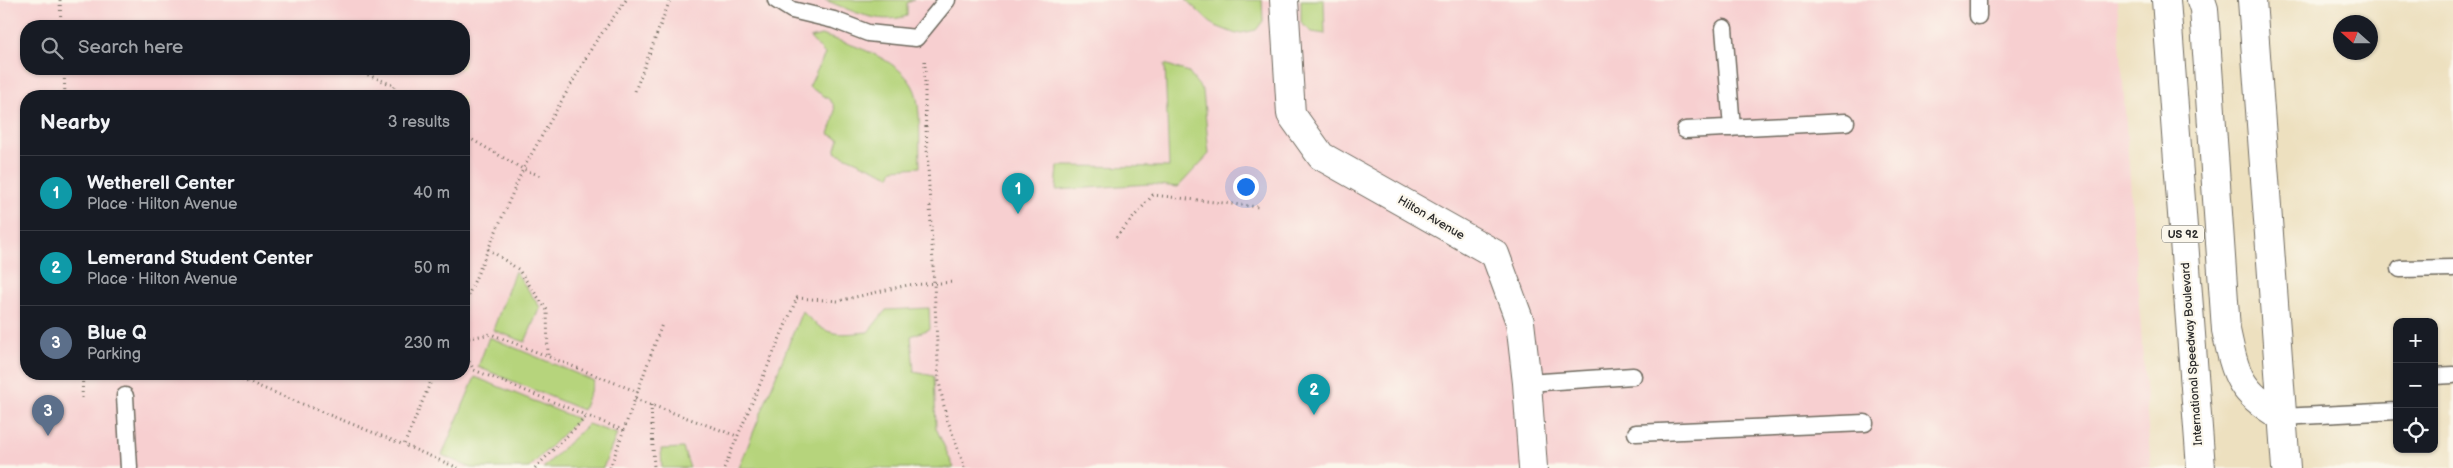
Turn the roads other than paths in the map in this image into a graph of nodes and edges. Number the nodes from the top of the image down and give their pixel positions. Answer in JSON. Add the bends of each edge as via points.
{"nodes":[{"id":1,"x":776,"y":0,"type":"edge"},
{"id":2,"x":947,"y":0,"type":"edge"},
{"id":3,"x":1284,"y":0,"type":"edge"},
{"id":4,"x":2166,"y":0,"type":"edge"},
{"id":5,"x":2201,"y":0,"type":"edge"},
{"id":6,"x":2252,"y":0,"type":"edge"},
{"id":7,"x":1724,"y":28,"type":"dead end"},
{"id":8,"x":1846,"y":122,"type":"dead end"},
{"id":9,"x":1732,"y":128,"type":"junction"},
{"id":10,"x":1685,"y":130,"type":"dead end"},
{"id":11,"x":2453,"y":268,"type":"edge"},
{"id":12,"x":2400,"y":269,"type":"dead end"},
{"id":13,"x":2453,"y":375,"type":"edge"},
{"id":14,"x":1633,"y":376,"type":"dead end"},
{"id":15,"x":2438,"y":376,"type":"edge"},
{"id":16,"x":1528,"y":383,"type":"junction"},
{"id":17,"x":125,"y":396,"type":"dead end"},
{"id":18,"x":2393,"y":411,"type":"edge"},
{"id":19,"x":2282,"y":417,"type":"junction"},
{"id":20,"x":1865,"y":423,"type":"dead end"},
{"id":21,"x":1636,"y":433,"type":"dead end"},
{"id":22,"x":130,"y":468,"type":"edge"},
{"id":23,"x":1533,"y":468,"type":"edge"},
{"id":24,"x":2201,"y":468,"type":"edge"},
{"id":25,"x":2286,"y":468,"type":"edge"}],
"edges":[{"from":1,"to":2,"type":"lane","via":[[792,10],[834,20],[868,33],[916,38]]},
{"from":3,"to":16,"type":"main road","name":"Hilton Avenue","via":[[1291,114],[1321,156],[1495,254],[1520,322]]},
{"from":4,"to":24,"type":"main road","name":"International Speedway Boulevard","number":"US 92"},
{"from":5,"to":19,"type":"main road","via":[[2226,330],[2232,359],[2243,385],[2260,404]]},
{"from":6,"to":19,"type":"main road"},
{"from":7,"to":9,"type":"lane"},
{"from":8,"to":9,"type":"lane"},
{"from":9,"to":10,"type":"lane"},
{"from":11,"to":12,"type":"lane"},
{"from":13,"to":15,"type":"lane"},
{"from":14,"to":16,"type":"lane"},
{"from":16,"to":23,"type":"main road","name":"Hilton Avenue"},
{"from":17,"to":22,"type":"lane"},
{"from":18,"to":19,"type":"lane"},
{"from":19,"to":25,"type":"main road"},
{"from":20,"to":21,"type":"lane"}]}
